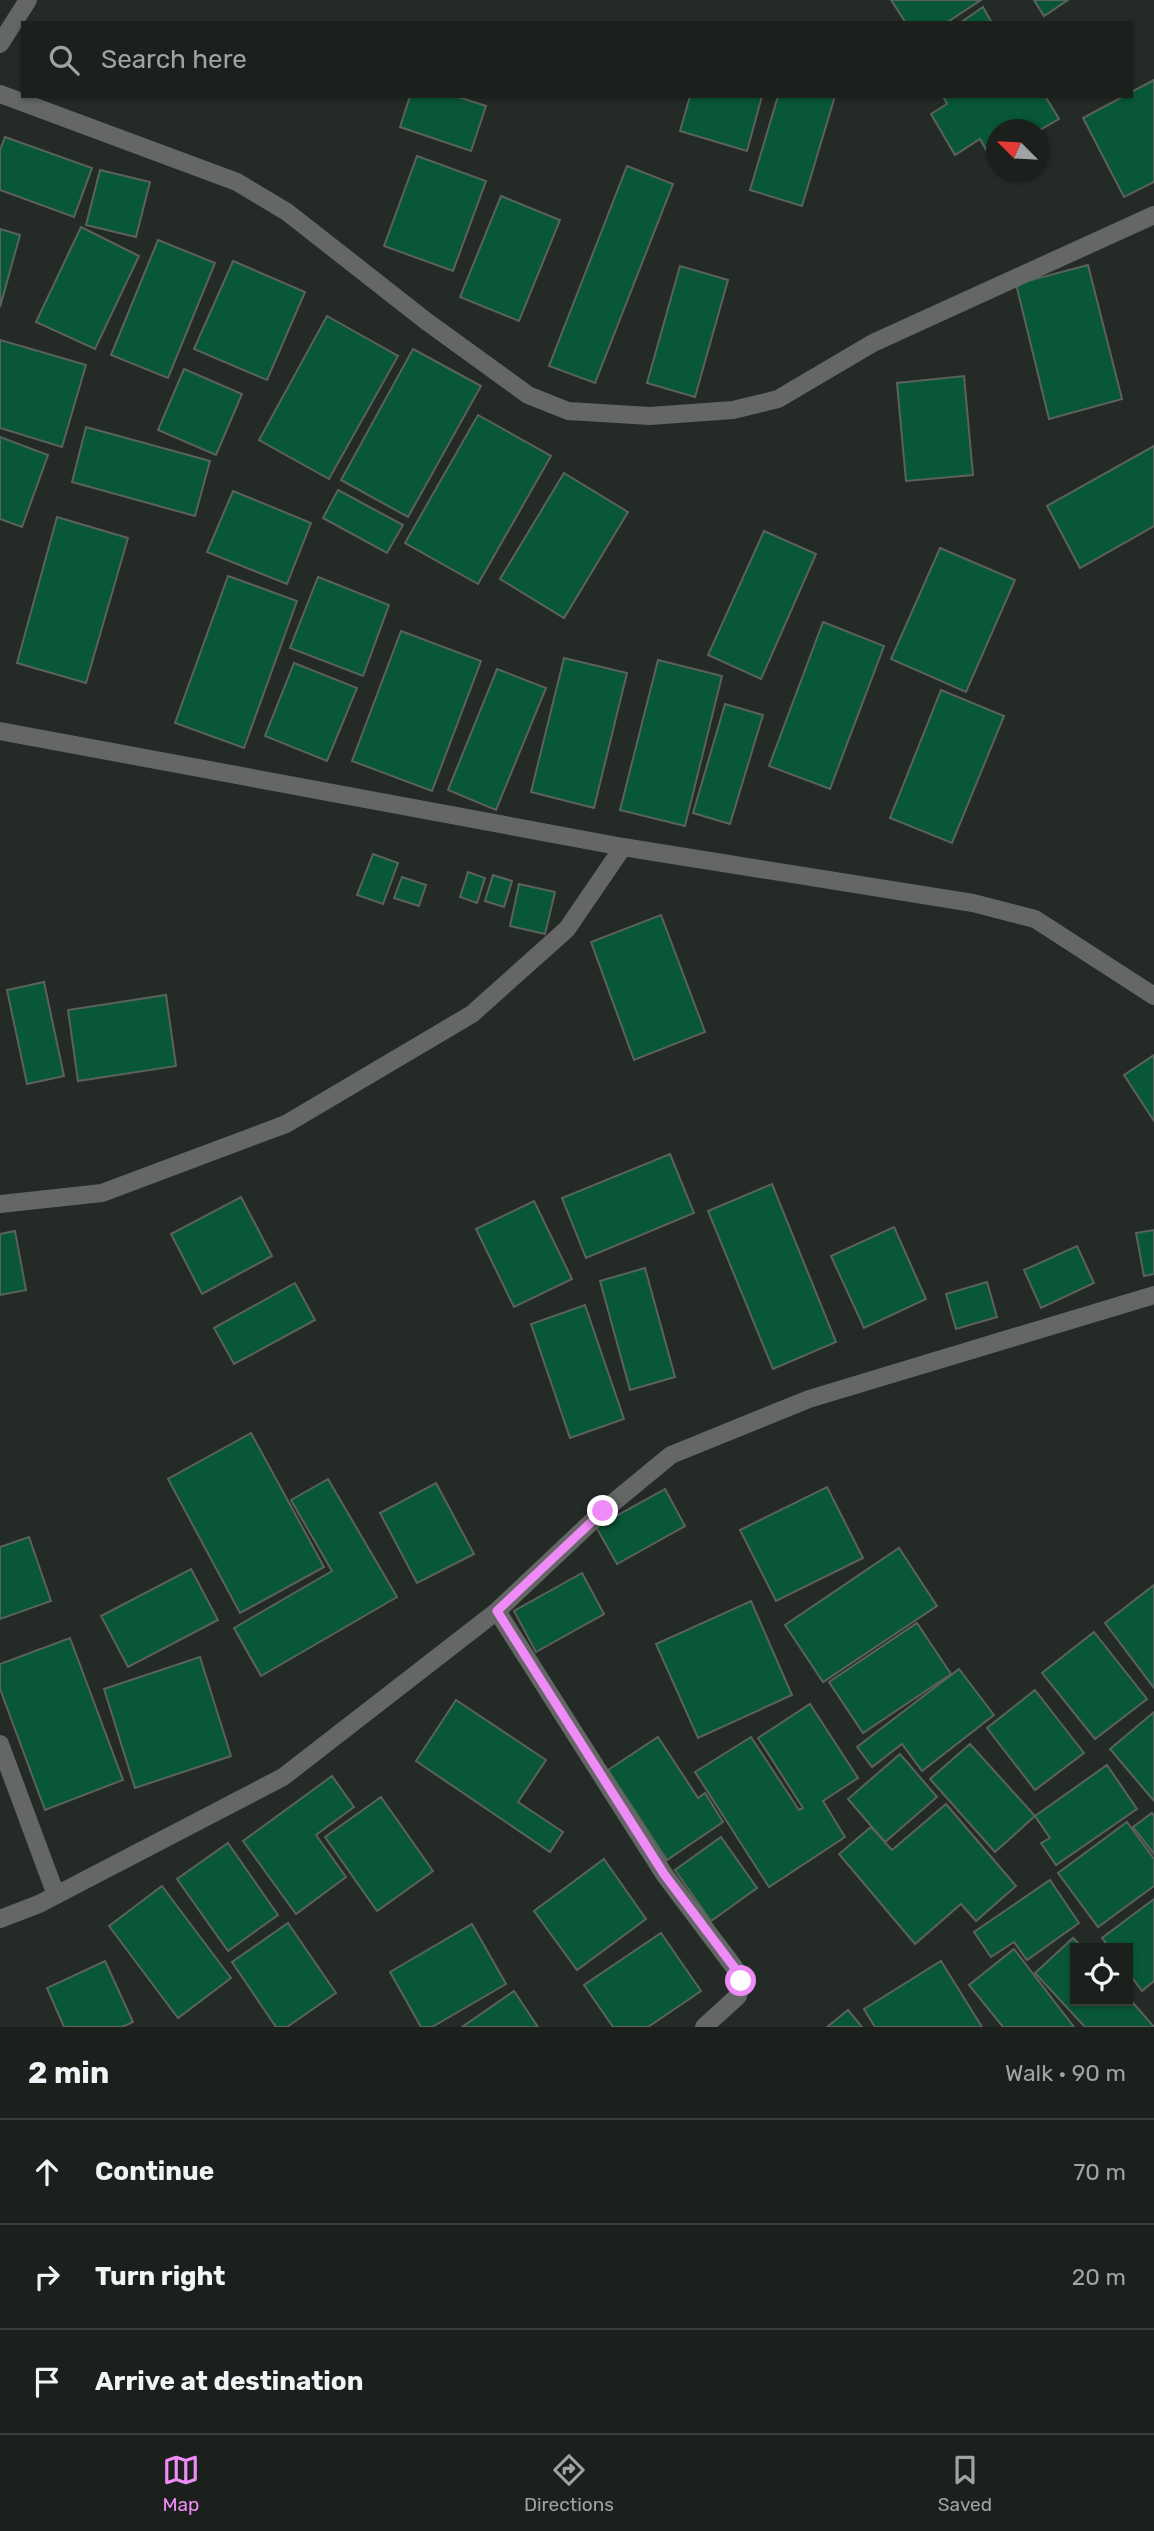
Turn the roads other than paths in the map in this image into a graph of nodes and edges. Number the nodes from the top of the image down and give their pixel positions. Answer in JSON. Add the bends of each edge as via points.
{"nodes":[{"id":1,"x":28,"y":0,"type":"edge"},
{"id":2,"x":0,"y":44,"type":"edge"},
{"id":3,"x":0,"y":94,"type":"edge"},
{"id":4,"x":1154,"y":215,"type":"edge"},
{"id":5,"x":0,"y":731,"type":"edge"},
{"id":6,"x":623,"y":847,"type":"junction"},
{"id":7,"x":1154,"y":996,"type":"edge"},
{"id":8,"x":0,"y":1203,"type":"edge"},
{"id":9,"x":1154,"y":1295,"type":"edge"},
{"id":10,"x":497,"y":1611,"type":"junction"},
{"id":11,"x":0,"y":1744,"type":"edge"},
{"id":12,"x":56,"y":1895,"type":"junction"},
{"id":13,"x":0,"y":1919,"type":"edge"},
{"id":14,"x":704,"y":2027,"type":"edge"}],
"edges":[{"from":1,"to":2,"type":"street"},
{"from":3,"to":4,"type":"street","via":[[237,182],[287,212],[528,395],[568,411],[650,416],[733,410],[778,399],[873,343]]},
{"from":5,"to":6,"type":"street"},
{"from":6,"to":7,"type":"street","via":[[973,903],[1035,919]]},
{"from":6,"to":8,"type":"street","via":[[567,929],[472,1014],[286,1124],[102,1193]]},
{"from":9,"to":10,"type":"street","via":[[809,1399],[671,1455],[603,1511]]},
{"from":10,"to":12,"type":"street","via":[[283,1777]]},
{"from":10,"to":14,"type":"street","via":[[664,1874],[738,1974],[738,1996]]},
{"from":11,"to":12,"type":"street"},
{"from":12,"to":13,"type":"street"}]}
